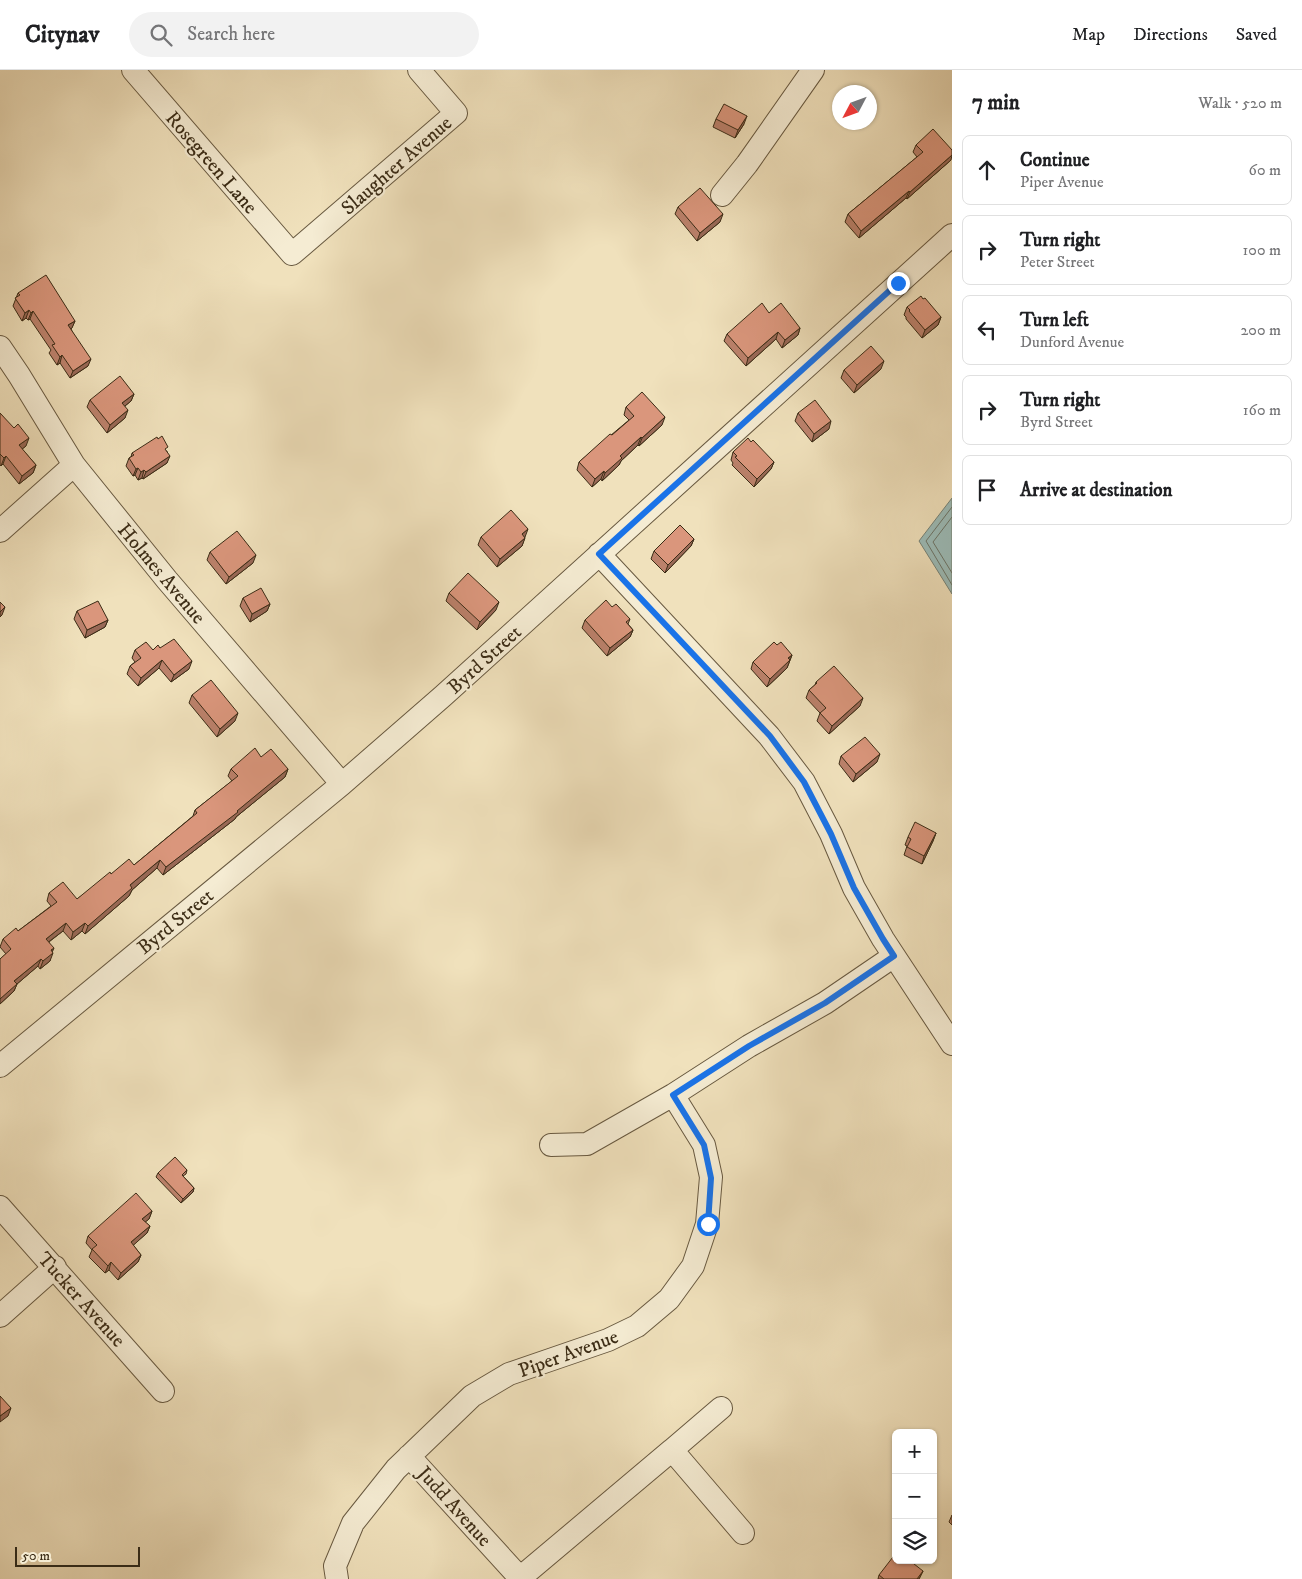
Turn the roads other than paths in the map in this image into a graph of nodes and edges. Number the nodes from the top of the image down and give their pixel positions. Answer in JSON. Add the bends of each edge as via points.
{"nodes":[{"id":1,"x":133,"y":70,"type":"edge"},
{"id":2,"x":419,"y":70,"type":"edge"},
{"id":3,"x":812,"y":70,"type":"edge"},
{"id":4,"x":722,"y":195,"type":"dead end"},
{"id":5,"x":952,"y":235,"type":"edge"},
{"id":6,"x":292,"y":254,"type":"joint"},
{"id":7,"x":0,"y":347,"type":"edge"},
{"id":8,"x":74,"y":465,"type":"junction"},
{"id":9,"x":0,"y":531,"type":"edge"},
{"id":10,"x":599,"y":554,"type":"junction"},
{"id":11,"x":342,"y":784,"type":"junction"},
{"id":12,"x":894,"y":956,"type":"junction"},
{"id":13,"x":952,"y":1044,"type":"edge"},
{"id":14,"x":0,"y":1066,"type":"edge"},
{"id":15,"x":673,"y":1095,"type":"junction"},
{"id":16,"x":550,"y":1145,"type":"dead end"},
{"id":17,"x":0,"y":1207,"type":"edge"},
{"id":18,"x":55,"y":1267,"type":"junction"},
{"id":19,"x":0,"y":1316,"type":"edge"},
{"id":20,"x":163,"y":1391,"type":"dead end"},
{"id":21,"x":721,"y":1408,"type":"dead end"},
{"id":22,"x":672,"y":1450,"type":"junction"},
{"id":23,"x":409,"y":1456,"type":"junction"},
{"id":24,"x":743,"y":1533,"type":"dead end"},
{"id":25,"x":520,"y":1578,"type":"edge"},
{"id":26,"x":337,"y":1579,"type":"edge"}],
"edges":[{"from":1,"to":6,"type":"street","name":"Rosegreen Lane"},
{"from":2,"to":6,"type":"street","name":"Slaughter Avenue","via":[[456,113]]},
{"from":3,"to":4,"type":"street"},
{"from":5,"to":10,"type":"street","name":"Byrd Street"},
{"from":7,"to":8,"type":"street","name":"Holmes Avenue"},
{"from":8,"to":9,"type":"street"},
{"from":8,"to":11,"type":"street","name":"Holmes Avenue","via":[[167,580]]},
{"from":10,"to":11,"type":"street","name":"Byrd Street"},
{"from":10,"to":12,"type":"street","via":[[770,736],[804,782],[854,888]]},
{"from":11,"to":14,"type":"street","name":"Byrd Street"},
{"from":12,"to":13,"type":"street"},
{"from":12,"to":15,"type":"street","via":[[825,1003],[749,1046]]},
{"from":15,"to":16,"type":"street","via":[[587,1144]]},
{"from":15,"to":23,"type":"street","name":"Piper Avenue","via":[[704,1145],[711,1178],[708,1224],[693,1266],[669,1299],[638,1326],[608,1340],[509,1374],[472,1396]]},
{"from":17,"to":18,"type":"street","name":"Tucker Avenue"},
{"from":18,"to":19,"type":"street"},
{"from":18,"to":20,"type":"street","name":"Tucker Avenue"},
{"from":21,"to":22,"type":"street"},
{"from":22,"to":24,"type":"street"},
{"from":22,"to":25,"type":"street"},
{"from":23,"to":25,"type":"street","name":"Judd Avenue"},
{"from":23,"to":26,"type":"street","name":"Piper Avenue","via":[[353,1523],[335,1566]]}]}
